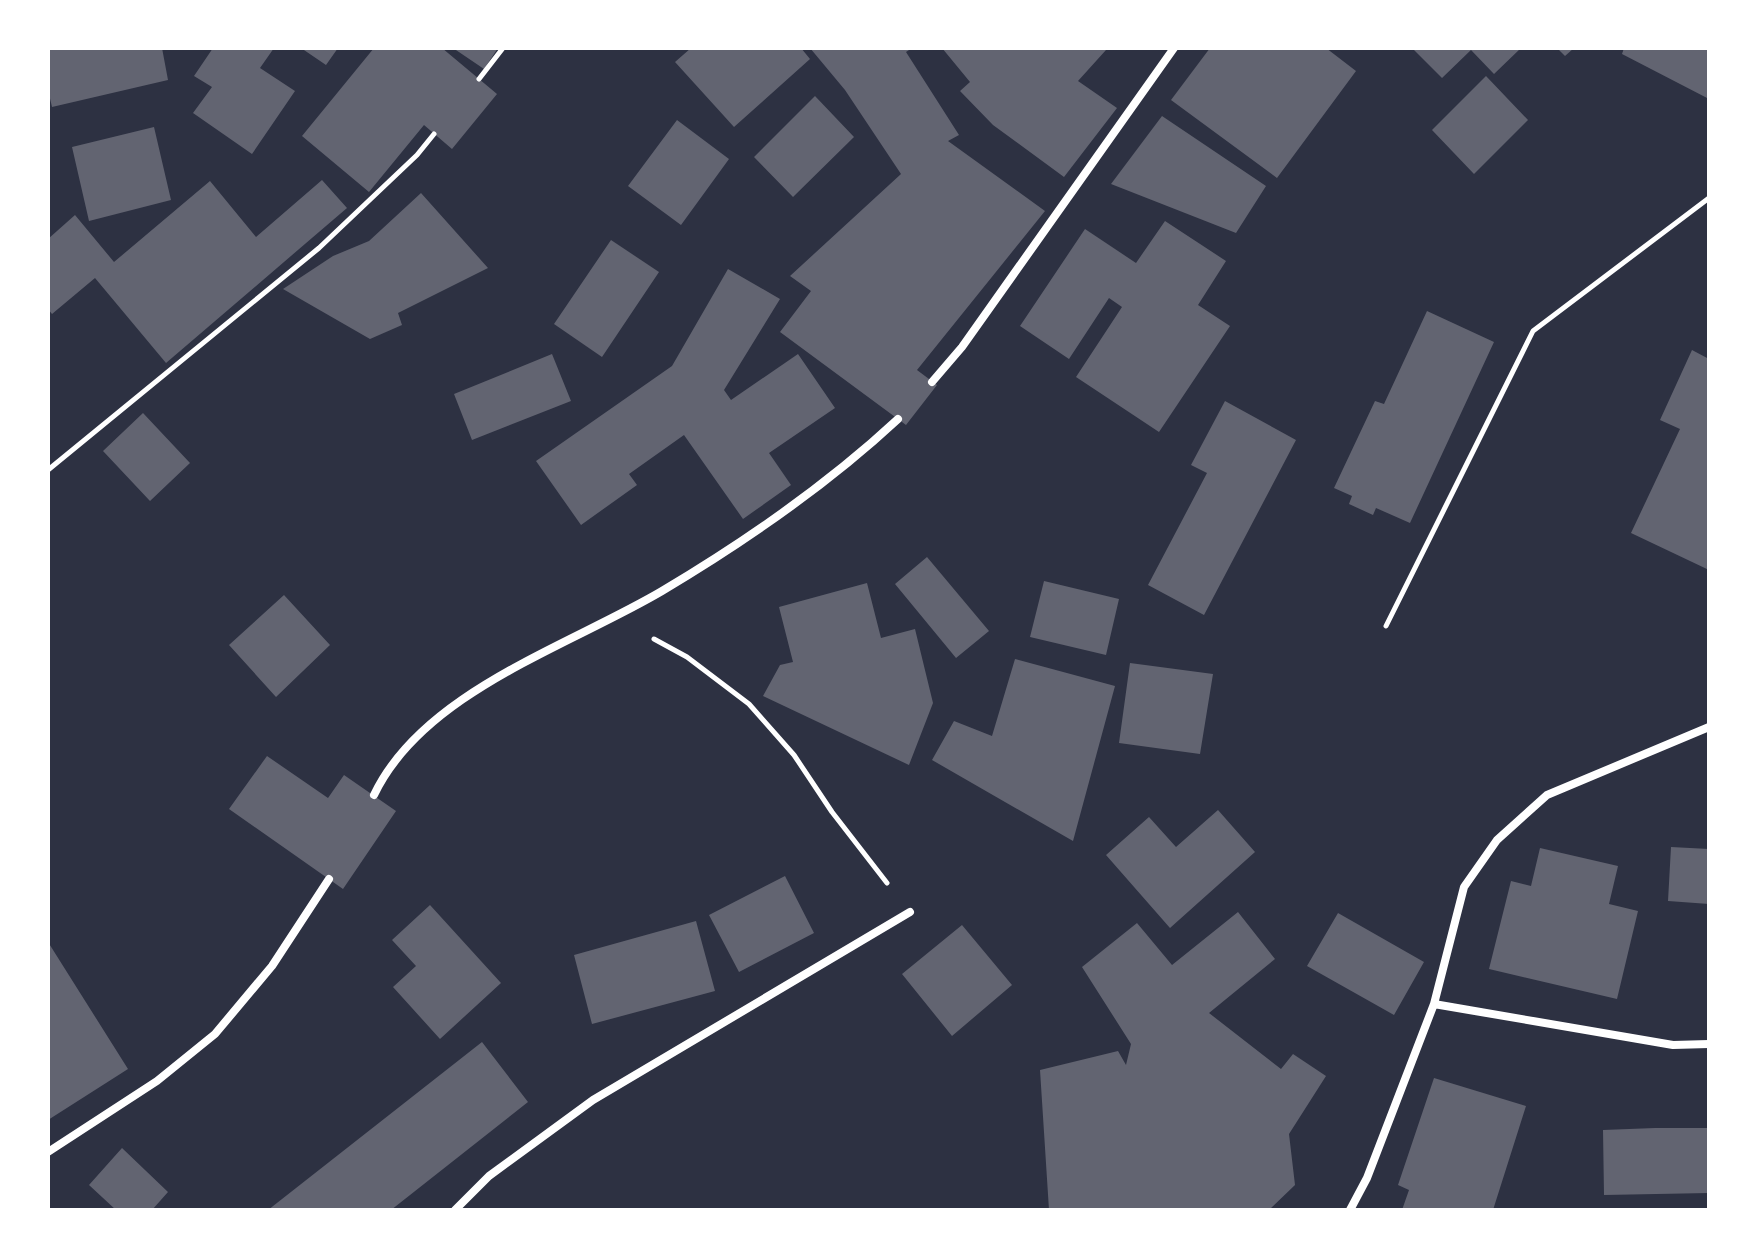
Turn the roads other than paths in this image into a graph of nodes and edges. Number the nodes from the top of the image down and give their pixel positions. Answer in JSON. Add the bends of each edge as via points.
{"nodes":[{"id":1,"x":1174,"y":48,"type":"edge"},
{"id":2,"x":932,"y":382,"type":"dead end"},
{"id":3,"x":898,"y":419,"type":"dead end"},
{"id":4,"x":1709,"y":727,"type":"edge"},
{"id":5,"x":374,"y":795,"type":"dead end"},
{"id":6,"x":329,"y":879,"type":"dead end"},
{"id":7,"x":910,"y":912,"type":"road end"},
{"id":8,"x":1434,"y":1004,"type":"junction"},
{"id":9,"x":1709,"y":1044,"type":"edge"},
{"id":10,"x":48,"y":1152,"type":"edge"},
{"id":11,"x":455,"y":1210,"type":"edge"},
{"id":12,"x":1350,"y":1210,"type":"edge"}],
"edges":[{"from":1,"to":2,"type":"street"},
{"from":3,"to":5,"type":"street","via":[[808,496],[662,591],[467,695],[415,737]]},
{"from":4,"to":8,"type":"street","via":[[1547,795],[1497,840],[1464,887]]},
{"from":6,"to":10,"type":"street","via":[[272,966],[215,1034],[157,1081]]},
{"from":7,"to":11,"type":"street","via":[[593,1100],[489,1176]]},
{"from":8,"to":9,"type":"street","via":[[1673,1045]]},
{"from":8,"to":12,"type":"street"}]}
